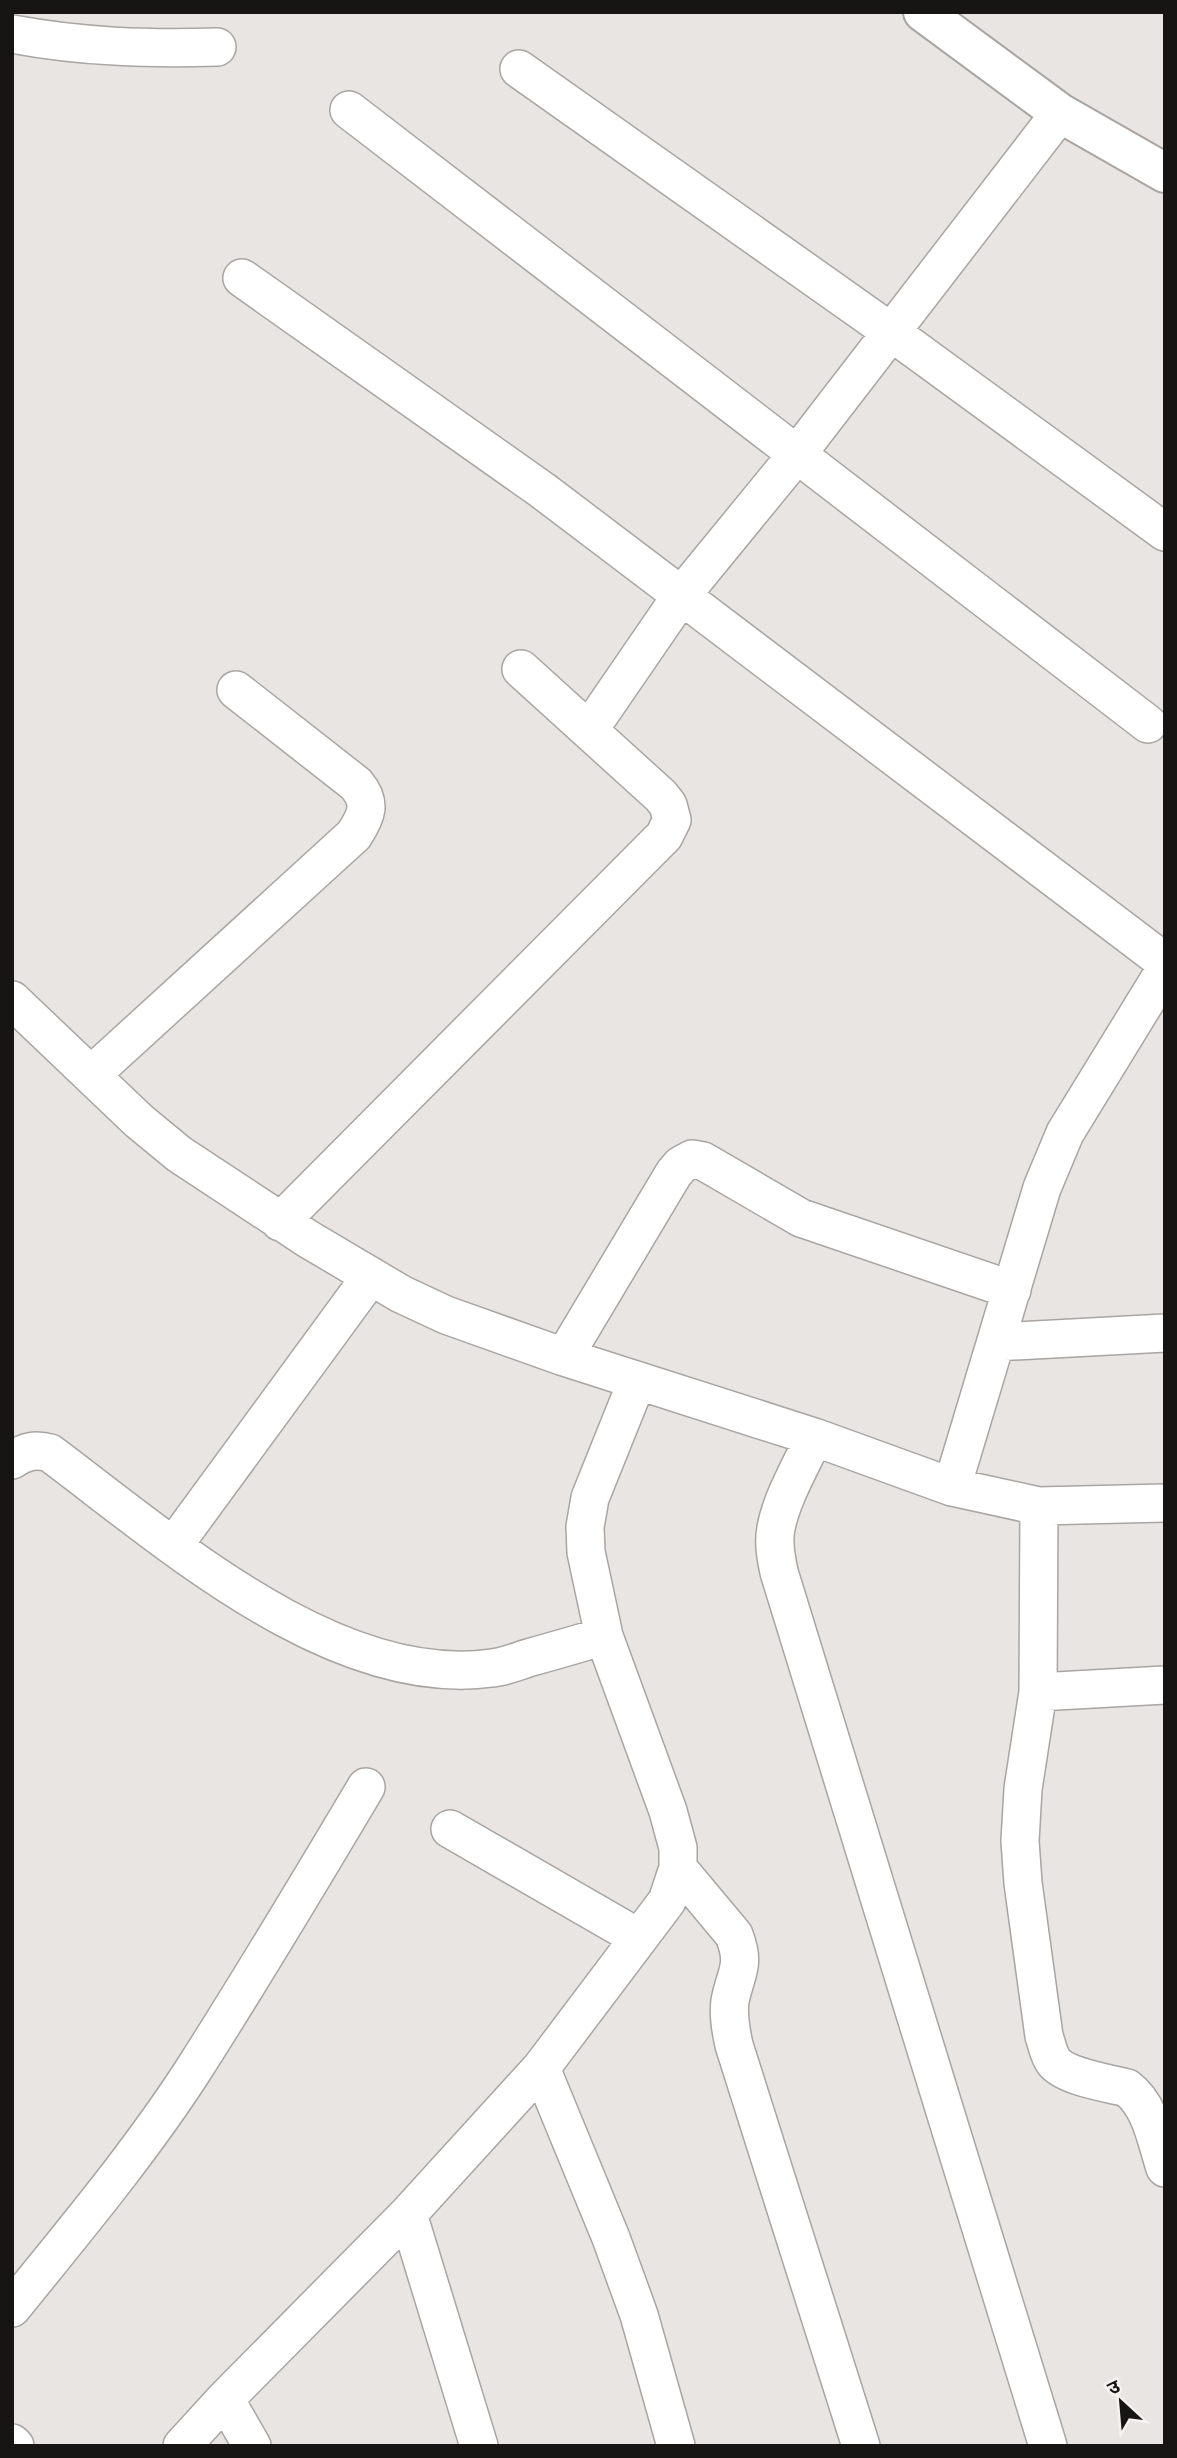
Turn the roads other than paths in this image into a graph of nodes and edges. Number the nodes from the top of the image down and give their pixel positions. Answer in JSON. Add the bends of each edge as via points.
{"nodes":[{"id":1,"x":923,"y":12,"type":"edge"},
{"id":2,"x":12,"y":34,"type":"edge"},
{"id":3,"x":217,"y":47,"type":"dead end"},
{"id":4,"x":519,"y":69,"type":"dead end"},
{"id":5,"x":349,"y":110,"type":"dead end"},
{"id":6,"x":1060,"y":113,"type":"junction"},
{"id":7,"x":1165,"y":173,"type":"edge"},
{"id":8,"x":242,"y":278,"type":"dead end"},
{"id":9,"x":891,"y":332,"type":"junction"},
{"id":10,"x":798,"y":453,"type":"junction"},
{"id":11,"x":1165,"y":532,"type":"edge"},
{"id":12,"x":681,"y":596,"type":"junction"},
{"id":13,"x":521,"y":669,"type":"dead end"},
{"id":14,"x":236,"y":690,"type":"dead end"},
{"id":15,"x":1148,"y":724,"type":"dead end"},
{"id":16,"x":589,"y":730,"type":"junction"},
{"id":17,"x":1165,"y":962,"type":"edge"},
{"id":18,"x":1165,"y":970,"type":"edge"},
{"id":19,"x":12,"y":1000,"type":"edge"},
{"id":20,"x":91,"y":1075,"type":"junction"},
{"id":21,"x":280,"y":1222,"type":"junction"},
{"id":22,"x":371,"y":1276,"type":"junction"},
{"id":23,"x":1012,"y":1290,"type":"junction"},
{"id":24,"x":1165,"y":1333,"type":"edge"},
{"id":25,"x":996,"y":1342,"type":"junction"},
{"id":26,"x":564,"y":1357,"type":"junction"},
{"id":27,"x":637,"y":1381,"type":"junction"},
{"id":28,"x":814,"y":1437,"type":"junction"},
{"id":29,"x":12,"y":1460,"type":"edge"},
{"id":30,"x":952,"y":1487,"type":"junction"},
{"id":31,"x":1165,"y":1503,"type":"edge"},
{"id":32,"x":1039,"y":1506,"type":"junction"},
{"id":33,"x":174,"y":1545,"type":"junction"},
{"id":34,"x":604,"y":1636,"type":"junction"},
{"id":35,"x":1165,"y":1685,"type":"edge"},
{"id":36,"x":1038,"y":1692,"type":"junction"},
{"id":37,"x":366,"y":1787,"type":"dead end"},
{"id":38,"x":450,"y":1829,"type":"dead end"},
{"id":39,"x":678,"y":1868,"type":"junction"},
{"id":40,"x":639,"y":1938,"type":"junction"},
{"id":41,"x":541,"y":2068,"type":"junction"},
{"id":42,"x":1165,"y":2168,"type":"edge"},
{"id":43,"x":408,"y":2214,"type":"junction"},
{"id":44,"x":12,"y":2308,"type":"edge"},
{"id":45,"x":225,"y":2399,"type":"junction"},
{"id":46,"x":182,"y":2446,"type":"edge"},
{"id":47,"x":252,"y":2446,"type":"edge"},
{"id":48,"x":479,"y":2446,"type":"edge"},
{"id":49,"x":676,"y":2446,"type":"edge"},
{"id":50,"x":861,"y":2446,"type":"edge"},
{"id":51,"x":1048,"y":2446,"type":"edge"}],
"edges":[{"from":1,"to":6,"type":"street"},
{"from":2,"to":3,"type":"street","via":[[90,46]]},
{"from":4,"to":9,"type":"street"},
{"from":5,"to":10,"type":"street"},
{"from":6,"to":7,"type":"street"},
{"from":6,"to":9,"type":"street"},
{"from":8,"to":12,"type":"street"},
{"from":9,"to":10,"type":"street"},
{"from":9,"to":11,"type":"street"},
{"from":10,"to":12,"type":"street"},
{"from":10,"to":15,"type":"street"},
{"from":12,"to":16,"type":"street"},
{"from":12,"to":17,"type":"street"},
{"from":13,"to":16,"type":"street"},
{"from":14,"to":20,"type":"street","via":[[356,783],[367,806],[362,822],[354,835]]},
{"from":16,"to":21,"type":"street","via":[[668,805],[672,820],[664,836]]},
{"from":18,"to":23,"type":"street","via":[[1065,1133],[1042,1188]]},
{"from":19,"to":20,"type":"street"},
{"from":20,"to":21,"type":"street","via":[[179,1154]]},
{"from":21,"to":22,"type":"street"},
{"from":22,"to":26,"type":"street","via":[[446,1315]]},
{"from":22,"to":33,"type":"street"},
{"from":23,"to":25,"type":"street"},
{"from":23,"to":26,"type":"street","via":[[809,1221],[692,1159],[674,1173]]},
{"from":24,"to":25,"type":"street"},
{"from":25,"to":30,"type":"street"},
{"from":26,"to":27,"type":"street"},
{"from":27,"to":28,"type":"street"},
{"from":27,"to":34,"type":"street","via":[[590,1498],[585,1527]]},
{"from":28,"to":30,"type":"street"},
{"from":28,"to":51,"type":"street","via":[[780,1513],[775,1555]]},
{"from":29,"to":33,"type":"street","via":[[36,1450],[50,1453]]},
{"from":30,"to":32,"type":"street"},
{"from":31,"to":32,"type":"street"},
{"from":32,"to":36,"type":"street"},
{"from":33,"to":34,"type":"street","via":[[257,1602],[313,1632],[396,1663],[430,1669],[493,1668]]},
{"from":34,"to":39,"type":"street","via":[[668,1811]]},
{"from":35,"to":36,"type":"street"},
{"from":36,"to":42,"type":"street","via":[[1020,1840],[1044,2036],[1055,2064],[1065,2071],[1135,2094],[1146,2110]]},
{"from":37,"to":44,"type":"street","via":[[191,2073],[128,2163]]},
{"from":38,"to":40,"type":"street"},
{"from":39,"to":40,"type":"street","via":[[667,1901]]},
{"from":39,"to":50,"type":"street","via":[[734,1935],[738,1947],[741,1959],[729,2016],[734,2045]]},
{"from":40,"to":41,"type":"street"},
{"from":41,"to":43,"type":"street"},
{"from":41,"to":49,"type":"street","via":[[639,2315]]},
{"from":43,"to":45,"type":"street"},
{"from":43,"to":48,"type":"street"},
{"from":45,"to":46,"type":"street"},
{"from":45,"to":47,"type":"street"}]}
